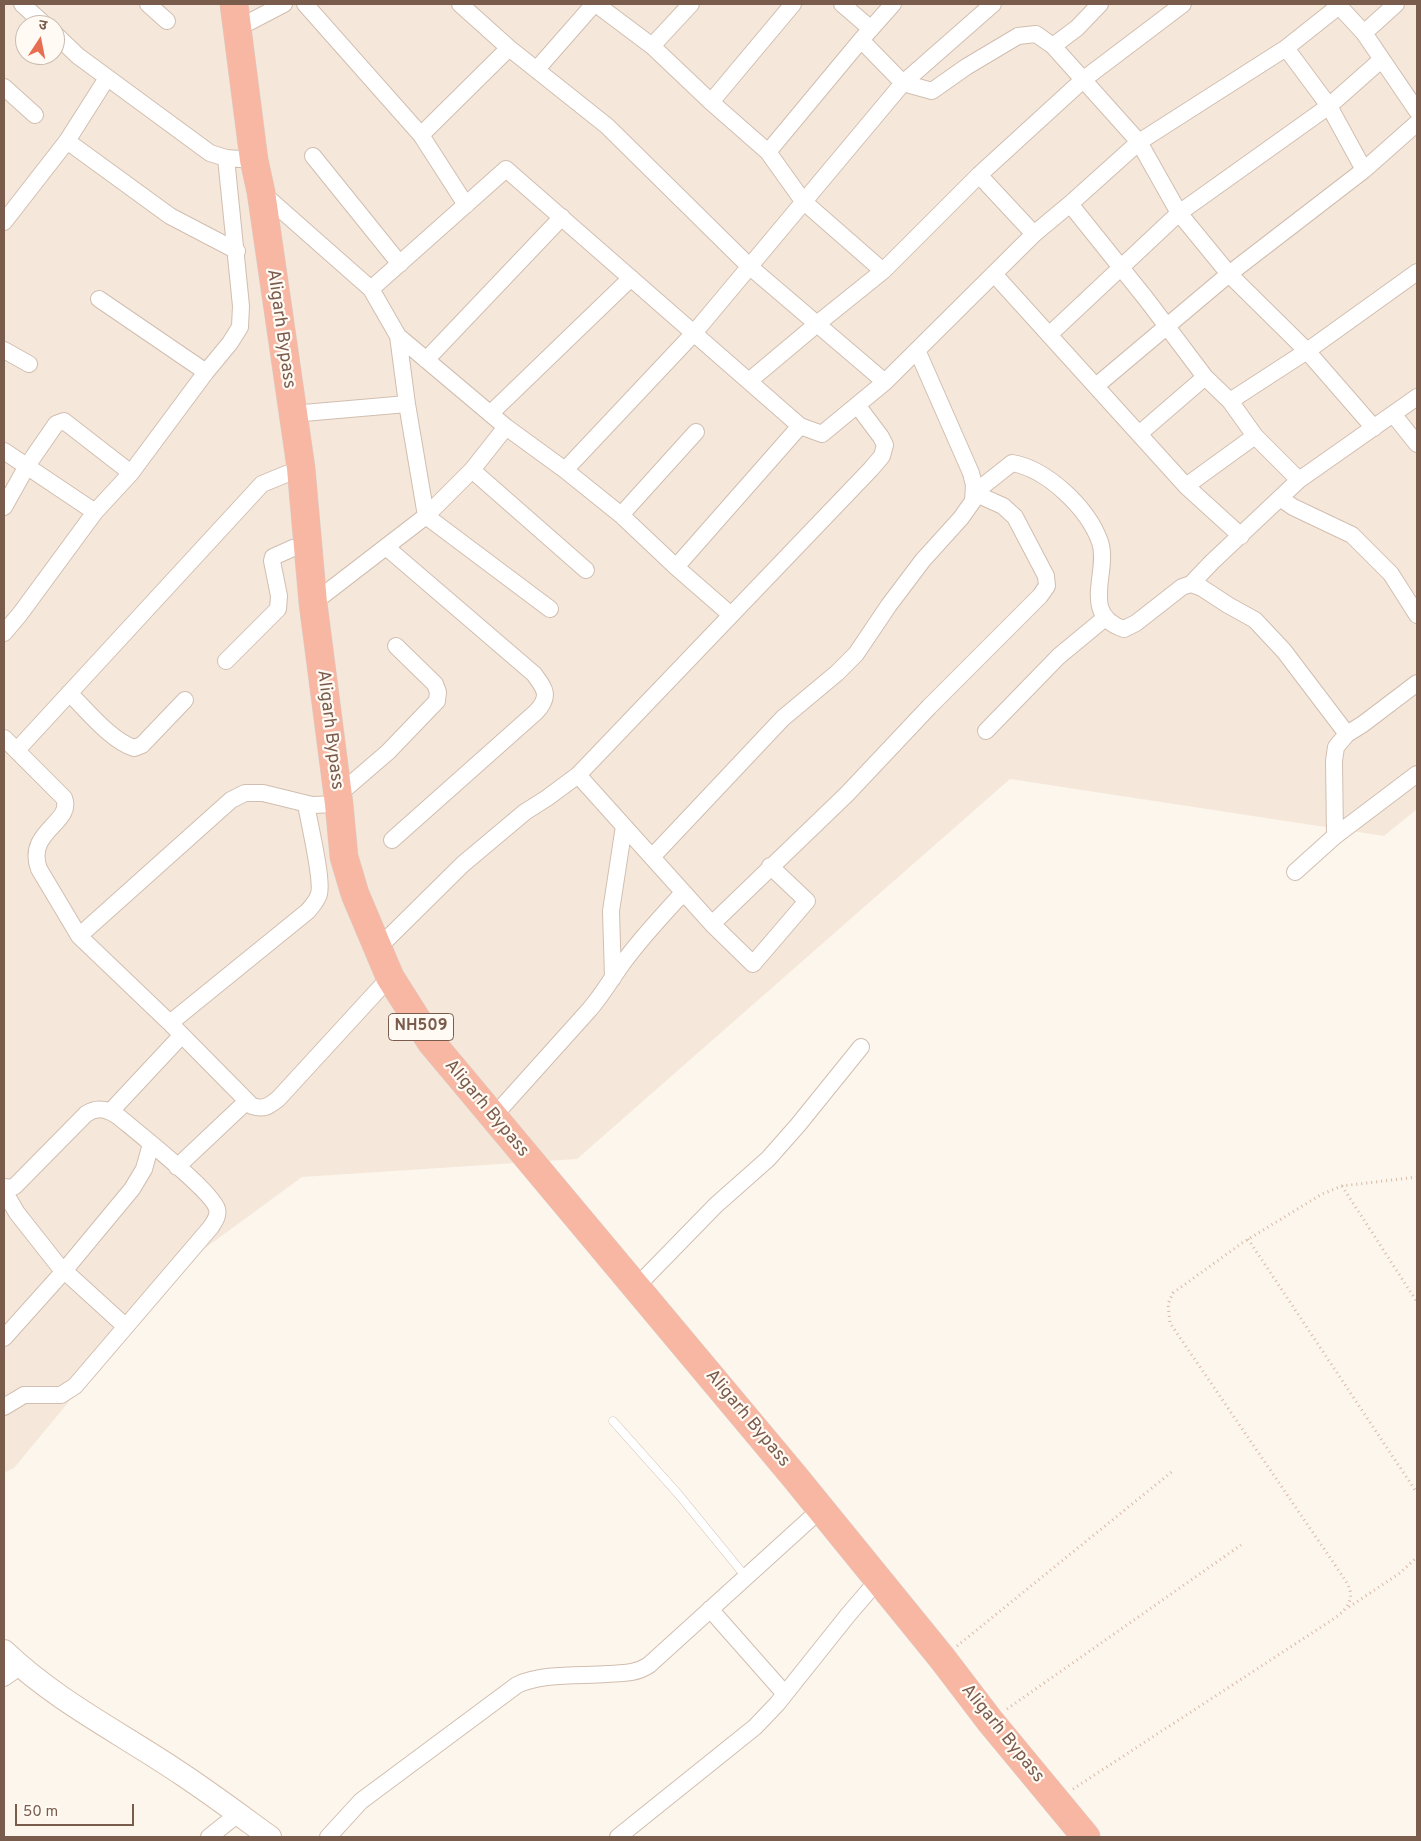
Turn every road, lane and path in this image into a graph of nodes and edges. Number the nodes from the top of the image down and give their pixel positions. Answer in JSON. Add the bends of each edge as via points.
{"nodes":[{"id":1,"x":22,"y":4,"type":"edge"},
{"id":2,"x":148,"y":4,"type":"edge"},
{"id":3,"x":284,"y":4,"type":"edge"},
{"id":4,"x":305,"y":4,"type":"edge"},
{"id":5,"x":460,"y":4,"type":"edge"},
{"id":6,"x":595,"y":4,"type":"edge"},
{"id":7,"x":691,"y":4,"type":"edge"},
{"id":8,"x":793,"y":4,"type":"edge"},
{"id":9,"x":842,"y":4,"type":"edge"},
{"id":10,"x":893,"y":4,"type":"edge"},
{"id":11,"x":993,"y":4,"type":"edge"},
{"id":12,"x":1100,"y":4,"type":"edge"},
{"id":13,"x":1182,"y":4,"type":"edge"},
{"id":14,"x":1396,"y":4,"type":"edge"},
{"id":15,"x":1338,"y":5,"type":"edge"},
{"id":16,"x":34,"y":15,"type":"edge"},
{"id":17,"x":236,"y":16,"type":"edge"},
{"id":18,"x":167,"y":21,"type":"dead end"},
{"id":19,"x":1364,"y":33,"type":"junction"},
{"id":20,"x":866,"y":34,"type":"junction"},
{"id":21,"x":65,"y":44,"type":"edge"},
{"id":22,"x":652,"y":46,"type":"junction"},
{"id":23,"x":1053,"y":46,"type":"junction"},
{"id":24,"x":509,"y":48,"type":"junction"},
{"id":25,"x":1286,"y":48,"type":"junction"},
{"id":26,"x":1381,"y":60,"type":"junction"},
{"id":27,"x":537,"y":69,"type":"junction"},
{"id":28,"x":107,"y":78,"type":"junction"},
{"id":29,"x":1084,"y":79,"type":"junction"},
{"id":30,"x":903,"y":83,"type":"junction"},
{"id":31,"x":4,"y":87,"type":"edge"},
{"id":32,"x":711,"y":102,"type":"junction"},
{"id":33,"x":1329,"y":106,"type":"junction"},
{"id":34,"x":1417,"y":111,"type":"edge"},
{"id":35,"x":35,"y":115,"type":"dead end"},
{"id":36,"x":1417,"y":123,"type":"edge"},
{"id":37,"x":421,"y":135,"type":"junction"},
{"id":38,"x":67,"y":141,"type":"junction"},
{"id":39,"x":1139,"y":142,"type":"junction"},
{"id":40,"x":768,"y":152,"type":"junction"},
{"id":41,"x":313,"y":156,"type":"dead end"},
{"id":42,"x":239,"y":159,"type":"junction"},
{"id":43,"x":1364,"y":170,"type":"junction"},
{"id":44,"x":979,"y":175,"type":"junction"},
{"id":45,"x":261,"y":192,"type":"junction"},
{"id":46,"x":803,"y":201,"type":"junction"},
{"id":47,"x":1070,"y":204,"type":"junction"},
{"id":48,"x":466,"y":205,"type":"junction"},
{"id":49,"x":1179,"y":213,"type":"junction"},
{"id":50,"x":562,"y":217,"type":"junction"},
{"id":51,"x":4,"y":222,"type":"edge"},
{"id":52,"x":1034,"y":234,"type":"junction"},
{"id":53,"x":237,"y":251,"type":"junction"},
{"id":54,"x":400,"y":264,"type":"junction"},
{"id":55,"x":749,"y":266,"type":"junction"},
{"id":56,"x":1122,"y":268,"type":"junction"},
{"id":57,"x":883,"y":271,"type":"junction"},
{"id":58,"x":1417,"y":272,"type":"edge"},
{"id":59,"x":994,"y":274,"type":"junction"},
{"id":60,"x":1229,"y":274,"type":"junction"},
{"id":61,"x":631,"y":278,"type":"junction"},
{"id":62,"x":371,"y":289,"type":"junction"},
{"id":63,"x":99,"y":299,"type":"dead end"},
{"id":64,"x":816,"y":324,"type":"junction"},
{"id":65,"x":1166,"y":327,"type":"junction"},
{"id":66,"x":694,"y":333,"type":"junction"},
{"id":67,"x":1049,"y":335,"type":"junction"},
{"id":68,"x":398,"y":336,"type":"junction"},
{"id":69,"x":4,"y":350,"type":"edge"},
{"id":70,"x":917,"y":350,"type":"junction"},
{"id":71,"x":1307,"y":351,"type":"junction"},
{"id":72,"x":426,"y":360,"type":"junction"},
{"id":73,"x":29,"y":364,"type":"dead end"},
{"id":74,"x":206,"y":372,"type":"junction"},
{"id":75,"x":1205,"y":378,"type":"junction"},
{"id":76,"x":749,"y":381,"type":"junction"},
{"id":77,"x":885,"y":382,"type":"junction"},
{"id":78,"x":1096,"y":386,"type":"junction"},
{"id":79,"x":1417,"y":397,"type":"edge"},
{"id":80,"x":1230,"y":401,"type":"junction"},
{"id":81,"x":407,"y":404,"type":"junction"},
{"id":82,"x":857,"y":405,"type":"junction"},
{"id":83,"x":491,"y":413,"type":"junction"},
{"id":84,"x":292,"y":414,"type":"junction"},
{"id":85,"x":1393,"y":414,"type":"junction"},
{"id":86,"x":800,"y":426,"type":"junction"},
{"id":87,"x":506,"y":428,"type":"junction"},
{"id":88,"x":1374,"y":428,"type":"junction"},
{"id":89,"x":696,"y":432,"type":"dead end"},
{"id":90,"x":1139,"y":434,"type":"junction"},
{"id":91,"x":1255,"y":436,"type":"junction"},
{"id":92,"x":1417,"y":444,"type":"edge"},
{"id":93,"x":4,"y":451,"type":"edge"},
{"id":94,"x":26,"y":466,"type":"junction"},
{"id":95,"x":301,"y":468,"type":"junction"},
{"id":96,"x":472,"y":470,"type":"junction"},
{"id":97,"x":565,"y":470,"type":"junction"},
{"id":98,"x":131,"y":473,"type":"junction"},
{"id":99,"x":1299,"y":480,"type":"junction"},
{"id":100,"x":1186,"y":486,"type":"junction"},
{"id":101,"x":974,"y":493,"type":"junction"},
{"id":102,"x":1280,"y":498,"type":"junction"},
{"id":103,"x":4,"y":506,"type":"edge"},
{"id":104,"x":95,"y":512,"type":"junction"},
{"id":105,"x":621,"y":515,"type":"junction"},
{"id":106,"x":426,"y":516,"type":"junction"},
{"id":107,"x":1241,"y":536,"type":"junction"},
{"id":108,"x":301,"y":547,"type":"junction"},
{"id":109,"x":386,"y":547,"type":"junction"},
{"id":110,"x":676,"y":567,"type":"junction"},
{"id":111,"x":586,"y":570,"type":"dead end"},
{"id":112,"x":1191,"y":584,"type":"junction"},
{"id":113,"x":313,"y":603,"type":"junction"},
{"id":114,"x":550,"y":609,"type":"dead end"},
{"id":115,"x":731,"y":615,"type":"junction"},
{"id":116,"x":1417,"y":615,"type":"edge"},
{"id":117,"x":1106,"y":618,"type":"junction"},
{"id":118,"x":4,"y":633,"type":"edge"},
{"id":119,"x":396,"y":646,"type":"dead end"},
{"id":120,"x":226,"y":661,"type":"dead end"},
{"id":121,"x":1417,"y":684,"type":"edge"},
{"id":122,"x":70,"y":693,"type":"junction"},
{"id":123,"x":185,"y":700,"type":"dead end"},
{"id":124,"x":986,"y":731,"type":"dead end"},
{"id":125,"x":1347,"y":734,"type":"junction"},
{"id":126,"x":4,"y":738,"type":"edge"},
{"id":127,"x":17,"y":750,"type":"junction"},
{"id":128,"x":1417,"y":774,"type":"edge"},
{"id":129,"x":578,"y":775,"type":"junction"},
{"id":130,"x":335,"y":801,"type":"junction"},
{"id":131,"x":309,"y":804,"type":"junction"},
{"id":132,"x":624,"y":826,"type":"junction"},
{"id":133,"x":1335,"y":836,"type":"junction"},
{"id":134,"x":392,"y":840,"type":"dead end"},
{"id":135,"x":652,"y":857,"type":"junction"},
{"id":136,"x":770,"y":866,"type":"junction"},
{"id":137,"x":1295,"y":872,"type":"dead end"},
{"id":138,"x":684,"y":893,"type":"junction"},
{"id":139,"x":712,"y":924,"type":"junction"},
{"id":140,"x":79,"y":936,"type":"junction"},
{"id":141,"x":378,"y":948,"type":"junction"},
{"id":142,"x":390,"y":977,"type":"junction"},
{"id":143,"x":613,"y":978,"type":"junction"},
{"id":144,"x":170,"y":1023,"type":"junction"},
{"id":145,"x":182,"y":1035,"type":"junction"},
{"id":146,"x":861,"y":1047,"type":"dead end"},
{"id":147,"x":247,"y":1101,"type":"junction"},
{"id":148,"x":111,"y":1111,"type":"junction"},
{"id":149,"x":493,"y":1117,"type":"junction"},
{"id":150,"x":150,"y":1144,"type":"junction"},
{"id":151,"x":177,"y":1167,"type":"junction"},
{"id":152,"x":1417,"y":1177,"type":"edge"},
{"id":153,"x":1342,"y":1186,"type":"junction"},
{"id":154,"x":4,"y":1187,"type":"edge"},
{"id":155,"x":4,"y":1192,"type":"edge"},
{"id":156,"x":1248,"y":1240,"type":"junction"},
{"id":157,"x":64,"y":1271,"type":"junction"},
{"id":158,"x":637,"y":1286,"type":"junction"},
{"id":159,"x":1417,"y":1302,"type":"edge"},
{"id":160,"x":125,"y":1326,"type":"junction"},
{"id":161,"x":4,"y":1338,"type":"edge"},
{"id":162,"x":4,"y":1407,"type":"edge"},
{"id":163,"x":612,"y":1421,"type":"dead end"},
{"id":164,"x":1174,"y":1470,"type":"dead end"},
{"id":165,"x":1417,"y":1493,"type":"edge"},
{"id":166,"x":810,"y":1518,"type":"junction"},
{"id":167,"x":1241,"y":1545,"type":"dead end"},
{"id":168,"x":1417,"y":1557,"type":"edge"},
{"id":169,"x":746,"y":1577,"type":"junction"},
{"id":170,"x":878,"y":1580,"type":"junction"},
{"id":171,"x":1348,"y":1607,"type":"junction"},
{"id":172,"x":710,"y":1609,"type":"junction"},
{"id":173,"x":4,"y":1651,"type":"edge"},
{"id":174,"x":942,"y":1658,"type":"junction"},
{"id":175,"x":12,"y":1672,"type":"edge"},
{"id":176,"x":785,"y":1694,"type":"junction"},
{"id":177,"x":990,"y":1721,"type":"junction"},
{"id":178,"x":1056,"y":1800,"type":"junction"},
{"id":179,"x":238,"y":1814,"type":"junction"},
{"id":180,"x":209,"y":1837,"type":"edge"},
{"id":181,"x":270,"y":1837,"type":"edge"},
{"id":182,"x":328,"y":1837,"type":"edge"},
{"id":183,"x":618,"y":1837,"type":"edge"},
{"id":184,"x":1086,"y":1837,"type":"edge"}],
"edges":[{"from":1,"to":16,"type":"street"},
{"from":2,"to":18,"type":"street"},
{"from":3,"to":17,"type":"street"},
{"from":4,"to":37,"type":"street"},
{"from":5,"to":24,"type":"street"},
{"from":6,"to":22,"type":"street"},
{"from":6,"to":27,"type":"street"},
{"from":7,"to":22,"type":"street"},
{"from":8,"to":32,"type":"street"},
{"from":9,"to":20,"type":"street"},
{"from":10,"to":20,"type":"street"},
{"from":11,"to":30,"type":"street"},
{"from":12,"to":23,"type":"street","via":[[1077,28]]},
{"from":13,"to":29,"type":"street"},
{"from":14,"to":19,"type":"street"},
{"from":15,"to":19,"type":"street"},
{"from":15,"to":25,"type":"street"},
{"from":17,"to":42,"type":"highway","name":"Aligarh Bypass","number":"NH509"},
{"from":19,"to":26,"type":"street"},
{"from":20,"to":30,"type":"street"},
{"from":20,"to":40,"type":"street"},
{"from":21,"to":28,"type":"street"},
{"from":22,"to":32,"type":"street"},
{"from":23,"to":29,"type":"street"},
{"from":23,"to":30,"type":"street","via":[[1036,34],[1018,36],[932,91]]},
{"from":24,"to":27,"type":"street"},
{"from":24,"to":37,"type":"street"},
{"from":25,"to":33,"type":"street"},
{"from":25,"to":39,"type":"street"},
{"from":26,"to":33,"type":"street"},
{"from":26,"to":34,"type":"street"},
{"from":27,"to":55,"type":"street","via":[[607,126]]},
{"from":28,"to":38,"type":"street"},
{"from":28,"to":42,"type":"street","via":[[210,153]]},
{"from":29,"to":39,"type":"street"},
{"from":29,"to":44,"type":"street"},
{"from":30,"to":46,"type":"street"},
{"from":31,"to":35,"type":"street"},
{"from":32,"to":40,"type":"street"},
{"from":33,"to":43,"type":"street"},
{"from":33,"to":49,"type":"street"},
{"from":36,"to":43,"type":"street"},
{"from":37,"to":48,"type":"street"},
{"from":38,"to":51,"type":"street"},
{"from":38,"to":53,"type":"street","via":[[170,216]]},
{"from":39,"to":47,"type":"street"},
{"from":39,"to":49,"type":"street"},
{"from":40,"to":46,"type":"street"},
{"from":41,"to":54,"type":"street"},
{"from":42,"to":45,"type":"highway","name":"Aligarh Bypass","number":"NH509"},
{"from":42,"to":53,"type":"street"},
{"from":43,"to":60,"type":"street"},
{"from":44,"to":52,"type":"street"},
{"from":44,"to":57,"type":"street"},
{"from":45,"to":62,"type":"street"},
{"from":45,"to":84,"type":"highway","name":"Aligarh Bypass","number":"NH509"},
{"from":46,"to":55,"type":"street"},
{"from":46,"to":57,"type":"street"},
{"from":47,"to":52,"type":"street"},
{"from":47,"to":56,"type":"street"},
{"from":48,"to":50,"type":"street","via":[[506,169]]},
{"from":48,"to":54,"type":"street"},
{"from":49,"to":56,"type":"street"},
{"from":49,"to":60,"type":"street"},
{"from":50,"to":61,"type":"street"},
{"from":50,"to":72,"type":"street"},
{"from":52,"to":59,"type":"street"},
{"from":53,"to":74,"type":"street","via":[[240,327]]},
{"from":54,"to":62,"type":"street"},
{"from":55,"to":64,"type":"street"},
{"from":55,"to":66,"type":"street"},
{"from":56,"to":65,"type":"street"},
{"from":56,"to":67,"type":"street"},
{"from":57,"to":64,"type":"street"},
{"from":58,"to":71,"type":"street"},
{"from":59,"to":67,"type":"street"},
{"from":59,"to":70,"type":"street"},
{"from":60,"to":65,"type":"street"},
{"from":60,"to":71,"type":"street"},
{"from":61,"to":66,"type":"street"},
{"from":61,"to":83,"type":"street"},
{"from":62,"to":68,"type":"street"},
{"from":63,"to":74,"type":"street"},
{"from":64,"to":76,"type":"street"},
{"from":64,"to":77,"type":"street"},
{"from":65,"to":75,"type":"street"},
{"from":65,"to":78,"type":"street"},
{"from":66,"to":76,"type":"street"},
{"from":66,"to":97,"type":"street"},
{"from":67,"to":78,"type":"street"},
{"from":68,"to":72,"type":"street"},
{"from":68,"to":81,"type":"street"},
{"from":69,"to":73,"type":"street"},
{"from":70,"to":77,"type":"street"},
{"from":70,"to":101,"type":"street","via":[[971,473]]},
{"from":71,"to":80,"type":"street"},
{"from":71,"to":88,"type":"street"},
{"from":72,"to":83,"type":"street"},
{"from":74,"to":98,"type":"street"},
{"from":75,"to":80,"type":"street"},
{"from":75,"to":90,"type":"street"},
{"from":76,"to":86,"type":"street"},
{"from":77,"to":82,"type":"street"},
{"from":78,"to":90,"type":"street"},
{"from":79,"to":85,"type":"street"},
{"from":80,"to":91,"type":"street"},
{"from":81,"to":84,"type":"street"},
{"from":81,"to":106,"type":"street"},
{"from":82,"to":86,"type":"street","via":[[822,434]]},
{"from":82,"to":115,"type":"street","via":[[881,437],[884,445],[882,456]]},
{"from":83,"to":87,"type":"street"},
{"from":84,"to":95,"type":"highway","name":"Aligarh Bypass","number":"NH509"},
{"from":85,"to":88,"type":"street"},
{"from":85,"to":92,"type":"street"},
{"from":86,"to":110,"type":"street"},
{"from":87,"to":96,"type":"street"},
{"from":87,"to":97,"type":"street"},
{"from":88,"to":99,"type":"street"},
{"from":89,"to":105,"type":"street"},
{"from":90,"to":100,"type":"street"},
{"from":91,"to":99,"type":"street"},
{"from":91,"to":100,"type":"street"},
{"from":93,"to":94,"type":"street"},
{"from":94,"to":98,"type":"street","via":[[56,424],[64,421]]},
{"from":94,"to":103,"type":"street"},
{"from":94,"to":104,"type":"street"},
{"from":95,"to":108,"type":"highway","name":"Aligarh Bypass","number":"NH509"},
{"from":95,"to":122,"type":"street","via":[[262,484]]},
{"from":96,"to":106,"type":"street"},
{"from":96,"to":111,"type":"street"},
{"from":97,"to":105,"type":"street"},
{"from":98,"to":104,"type":"street"},
{"from":99,"to":102,"type":"street"},
{"from":100,"to":107,"type":"street"},
{"from":101,"to":117,"type":"street","via":[[1012,463],[1025,465],[1047,478],[1073,501],[1090,522],[1100,543],[1102,556],[1097,593]]},
{"from":101,"to":135,"type":"street","via":[[961,518],[923,560],[856,654],[783,718]]},
{"from":101,"to":136,"type":"street","via":[[1003,506],[1015,517],[1046,576],[1047,586],[847,794]]},
{"from":102,"to":107,"type":"street"},
{"from":102,"to":116,"type":"street","via":[[1352,535],[1391,574]]},
{"from":104,"to":118,"type":"street"},
{"from":105,"to":110,"type":"street"},
{"from":106,"to":109,"type":"street"},
{"from":106,"to":114,"type":"street"},
{"from":107,"to":112,"type":"street"},
{"from":108,"to":113,"type":"highway","name":"Aligarh Bypass","number":"NH509"},
{"from":108,"to":120,"type":"street","via":[[273,557],[278,609]]},
{"from":109,"to":113,"type":"street"},
{"from":109,"to":134,"type":"street","via":[[534,674],[544,687],[545,695],[536,712]]},
{"from":110,"to":115,"type":"street"},
{"from":112,"to":117,"type":"street","via":[[1182,587],[1124,629],[1114,626]]},
{"from":112,"to":125,"type":"street","via":[[1255,620],[1284,651]]},
{"from":113,"to":130,"type":"highway","name":"Aligarh Bypass","number":"NH509"},
{"from":115,"to":129,"type":"street"},
{"from":117,"to":124,"type":"street","via":[[1059,656]]},
{"from":119,"to":130,"type":"street","via":[[436,684],[436,701]]},
{"from":121,"to":125,"type":"street"},
{"from":122,"to":123,"type":"street","via":[[111,734],[134,748],[142,745]]},
{"from":122,"to":127,"type":"street"},
{"from":125,"to":133,"type":"street","via":[[1336,747],[1334,761]]},
{"from":126,"to":127,"type":"street"},
{"from":127,"to":140,"type":"street","via":[[67,804],[65,811],[40,841],[36,861]]},
{"from":128,"to":133,"type":"street"},
{"from":129,"to":132,"type":"street"},
{"from":129,"to":141,"type":"street","via":[[525,812],[463,864]]},
{"from":130,"to":131,"type":"street"},
{"from":130,"to":141,"type":"highway","name":"Aligarh Bypass","number":"NH509","via":[[344,857],[355,894]]},
{"from":131,"to":140,"type":"street","via":[[263,793],[245,793],[231,800]]},
{"from":131,"to":144,"type":"street","via":[[319,879],[315,902]]},
{"from":132,"to":135,"type":"street"},
{"from":132,"to":143,"type":"street","via":[[611,911]]},
{"from":133,"to":137,"type":"street"},
{"from":135,"to":138,"type":"street"},
{"from":136,"to":139,"type":"street"},
{"from":136,"to":139,"type":"street","via":[[807,901],[753,964]]},
{"from":138,"to":139,"type":"street"},
{"from":138,"to":143,"type":"street","via":[[647,933]]},
{"from":140,"to":144,"type":"street"},
{"from":141,"to":142,"type":"highway","name":"Aligarh Bypass","number":"NH509"},
{"from":142,"to":147,"type":"street","via":[[278,1099],[261,1109]]},
{"from":142,"to":149,"type":"highway","name":"Aligarh Bypass","number":"NH509","via":[[431,1042]]},
{"from":143,"to":149,"type":"street","via":[[590,1009]]},
{"from":144,"to":145,"type":"street"},
{"from":145,"to":147,"type":"street"},
{"from":145,"to":148,"type":"street"},
{"from":146,"to":158,"type":"street","via":[[775,1152],[703,1218]]},
{"from":147,"to":151,"type":"street"},
{"from":148,"to":150,"type":"street"},
{"from":148,"to":154,"type":"street","via":[[93,1109],[15,1186]]},
{"from":149,"to":158,"type":"highway","name":"Aligarh Bypass","number":"NH509"},
{"from":150,"to":151,"type":"street"},
{"from":150,"to":157,"type":"street","via":[[144,1169],[132,1189]]},
{"from":151,"to":160,"type":"street","via":[[212,1200],[218,1213],[211,1227]]},
{"from":152,"to":153,"type":"path"},
{"from":153,"to":156,"type":"path","via":[[1308,1202]]},
{"from":153,"to":159,"type":"path"},
{"from":155,"to":157,"type":"street"},
{"from":156,"to":165,"type":"path"},
{"from":156,"to":171,"type":"path","via":[[1173,1292],[1168,1304],[1170,1323],[1348,1584],[1352,1596]]},
{"from":157,"to":160,"type":"street"},
{"from":157,"to":161,"type":"street"},
{"from":158,"to":166,"type":"highway","name":"Aligarh Bypass","number":"NH509"},
{"from":160,"to":162,"type":"street","via":[[68,1391],[61,1395],[24,1395]]},
{"from":163,"to":169,"type":"lane","via":[[679,1495]]},
{"from":164,"to":174,"type":"path"},
{"from":166,"to":169,"type":"street"},
{"from":166,"to":170,"type":"highway","name":"Aligarh Bypass","number":"NH509"},
{"from":167,"to":177,"type":"path"},
{"from":168,"to":171,"type":"path","via":[[1400,1573]]},
{"from":169,"to":172,"type":"street"},
{"from":170,"to":174,"type":"highway","name":"Aligarh Bypass","number":"NH509"},
{"from":170,"to":176,"type":"street"},
{"from":171,"to":178,"type":"path"},
{"from":172,"to":176,"type":"street"},
{"from":172,"to":182,"type":"street","via":[[643,1669],[627,1673],[534,1679],[518,1685],[361,1801]]},
{"from":173,"to":175,"type":"street"},
{"from":174,"to":177,"type":"highway","name":"Aligarh Bypass","number":"NH509"},
{"from":175,"to":179,"type":"street","via":[[44,1684]]},
{"from":176,"to":183,"type":"street","via":[[755,1727]]},
{"from":177,"to":178,"type":"highway","name":"Aligarh Bypass","number":"NH509"},
{"from":178,"to":184,"type":"highway","name":"Aligarh Bypass","number":"NH509"},
{"from":179,"to":180,"type":"street"},
{"from":179,"to":181,"type":"street"}]}
